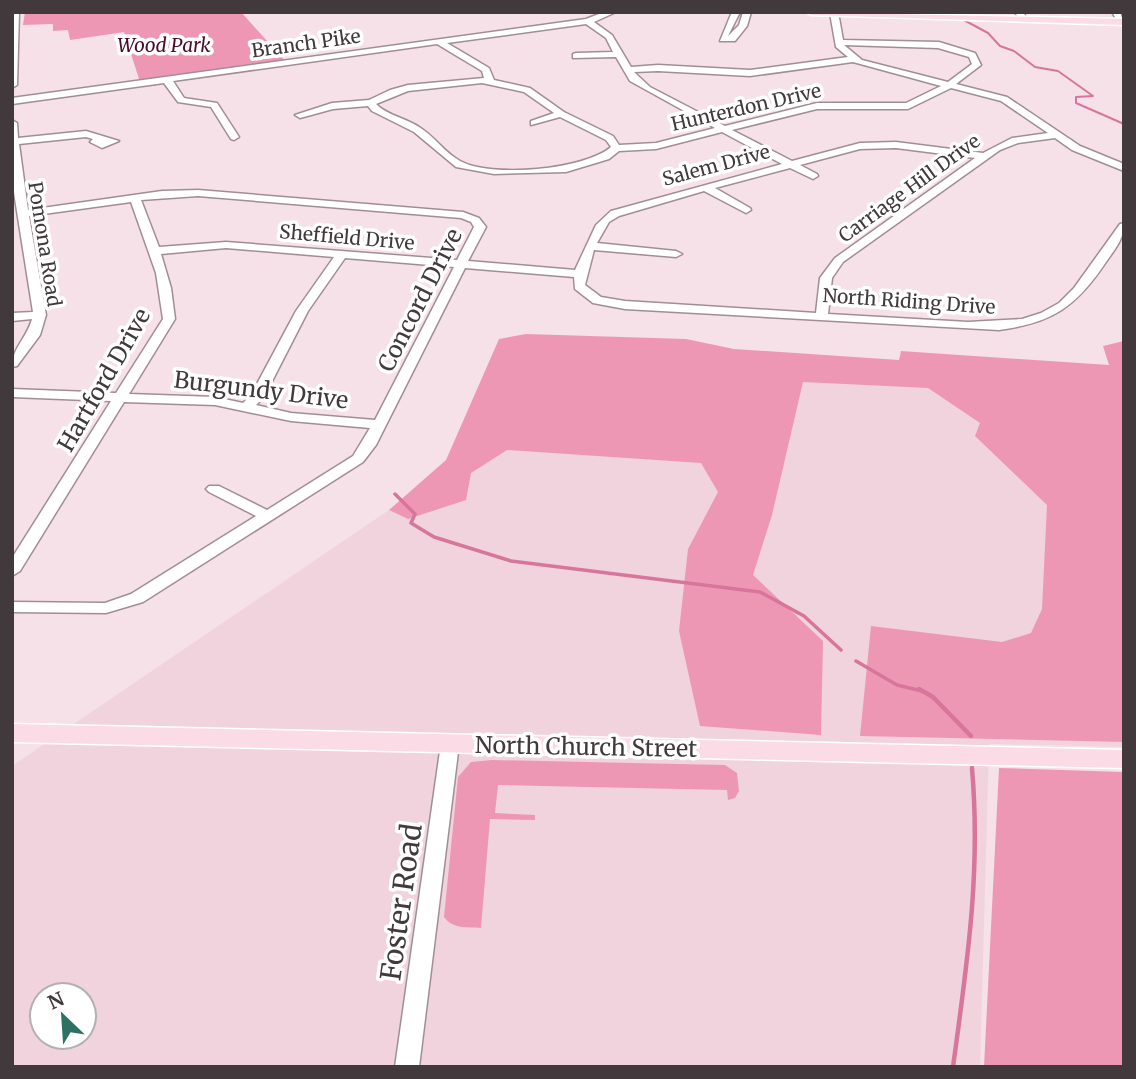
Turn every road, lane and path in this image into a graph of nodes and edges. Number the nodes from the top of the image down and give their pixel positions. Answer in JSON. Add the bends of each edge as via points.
{"nodes":[{"id":1,"x":15,"y":12,"type":"edge"},
{"id":2,"x":736,"y":12,"type":"edge"},
{"id":3,"x":747,"y":12,"type":"edge"},
{"id":4,"x":811,"y":12,"type":"edge"},
{"id":5,"x":834,"y":13,"type":"edge"},
{"id":6,"x":607,"y":14,"type":"edge"},
{"id":7,"x":897,"y":14,"type":"edge"},
{"id":8,"x":1021,"y":16,"type":"edge"},
{"id":9,"x":1117,"y":18,"type":"edge"},
{"id":10,"x":588,"y":20,"type":"junction"},
{"id":11,"x":839,"y":41,"type":"junction"},
{"id":12,"x":439,"y":42,"type":"junction"},
{"id":13,"x":13,"y":52,"type":"edge"},
{"id":14,"x":618,"y":54,"type":"junction"},
{"id":15,"x":576,"y":56,"type":"dead end"},
{"id":16,"x":854,"y":59,"type":"junction"},
{"id":17,"x":626,"y":70,"type":"junction"},
{"id":18,"x":739,"y":73,"type":"junction"},
{"id":19,"x":748,"y":79,"type":"dead end"},
{"id":20,"x":167,"y":80,"type":"junction"},
{"id":21,"x":490,"y":81,"type":"junction"},
{"id":22,"x":12,"y":85,"type":"edge"},
{"id":23,"x":948,"y":86,"type":"junction"},
{"id":24,"x":12,"y":101,"type":"edge"},
{"id":25,"x":371,"y":103,"type":"junction"},
{"id":26,"x":561,"y":114,"type":"junction"},
{"id":27,"x":300,"y":115,"type":"dead end"},
{"id":28,"x":534,"y":122,"type":"dead end"},
{"id":29,"x":12,"y":123,"type":"edge"},
{"id":30,"x":721,"y":129,"type":"junction"},
{"id":31,"x":1059,"y":135,"type":"junction"},
{"id":32,"x":234,"y":137,"type":"dead end"},
{"id":33,"x":101,"y":138,"type":"dead end"},
{"id":34,"x":13,"y":142,"type":"edge"},
{"id":35,"x":615,"y":148,"type":"junction"},
{"id":36,"x":983,"y":156,"type":"junction"},
{"id":37,"x":787,"y":164,"type":"junction"},
{"id":38,"x":1124,"y":168,"type":"edge"},
{"id":39,"x":813,"y":176,"type":"dead end"},
{"id":40,"x":15,"y":186,"type":"edge"},
{"id":41,"x":705,"y":187,"type":"junction"},
{"id":42,"x":135,"y":198,"type":"junction"},
{"id":43,"x":747,"y":210,"type":"dead end"},
{"id":44,"x":23,"y":214,"type":"junction"},
{"id":45,"x":1124,"y":226,"type":"edge"},
{"id":46,"x":591,"y":246,"type":"junction"},
{"id":47,"x":153,"y":251,"type":"junction"},
{"id":48,"x":342,"y":254,"type":"junction"},
{"id":49,"x":676,"y":254,"type":"dead end"},
{"id":50,"x":462,"y":265,"type":"junction"},
{"id":51,"x":580,"y":274,"type":"junction"},
{"id":52,"x":40,"y":315,"type":"junction"},
{"id":53,"x":822,"y":315,"type":"junction"},
{"id":54,"x":12,"y":317,"type":"edge"},
{"id":55,"x":12,"y":363,"type":"edge"},
{"id":56,"x":12,"y":393,"type":"edge"},
{"id":57,"x":123,"y":397,"type":"junction"},
{"id":58,"x":246,"y":407,"type":"junction"},
{"id":59,"x":379,"y":425,"type":"junction"},
{"id":60,"x":214,"y":488,"type":"dead end"},
{"id":61,"x":268,"y":516,"type":"junction"},
{"id":62,"x":12,"y":570,"type":"edge"},
{"id":63,"x":12,"y":607,"type":"edge"},
{"id":64,"x":12,"y":733,"type":"edge"},
{"id":65,"x":450,"y":744,"type":"junction"},
{"id":66,"x":1124,"y":759,"type":"edge"},
{"id":67,"x":407,"y":1067,"type":"edge"}],
"edges":[{"from":1,"to":13,"type":"street"},
{"from":2,"to":3,"type":"street","via":[[723,39],[732,39]]},
{"from":4,"to":5,"type":"main road"},
{"from":5,"to":7,"type":"main road"},
{"from":5,"to":11,"type":"street"},
{"from":6,"to":10,"type":"street","name":"Branch Pike"},
{"from":7,"to":8,"type":"main road"},
{"from":8,"to":9,"type":"main road"},
{"from":10,"to":12,"type":"street","name":"Branch Pike"},
{"from":10,"to":14,"type":"street","via":[[609,37]]},
{"from":11,"to":16,"type":"street"},
{"from":11,"to":23,"type":"street","name":"Hunterdon Drive","via":[[939,45],[976,58],[977,65]]},
{"from":12,"to":20,"type":"street","name":"Branch Pike"},
{"from":12,"to":21,"type":"street","via":[[486,70]]},
{"from":13,"to":22,"type":"street"},
{"from":14,"to":15,"type":"street"},
{"from":14,"to":17,"type":"street"},
{"from":16,"to":18,"type":"street"},
{"from":16,"to":23,"type":"street"},
{"from":17,"to":18,"type":"street"},
{"from":17,"to":30,"type":"street","via":[[647,89]]},
{"from":18,"to":19,"type":"street"},
{"from":20,"to":24,"type":"street","name":"Branch Pike"},
{"from":20,"to":32,"type":"street","via":[[183,101],[214,105]]},
{"from":21,"to":25,"type":"street","via":[[429,85],[384,95]]},
{"from":21,"to":26,"type":"street","via":[[527,90]]},
{"from":23,"to":30,"type":"street","name":"Hunterdon Drive","via":[[908,106],[817,106]]},
{"from":23,"to":31,"type":"street","via":[[1013,103]]},
{"from":25,"to":27,"type":"street","via":[[332,106]]},
{"from":25,"to":35,"type":"street","via":[[426,135],[451,160],[474,169],[548,172],[603,158]]},
{"from":26,"to":28,"type":"street"},
{"from":26,"to":35,"type":"street","via":[[610,138]]},
{"from":29,"to":34,"type":"street","name":"Pomona Road"},
{"from":30,"to":35,"type":"street","name":"Hunterdon Drive","via":[[646,147]]},
{"from":30,"to":37,"type":"street"},
{"from":31,"to":36,"type":"street","name":"Carriage Hill Drive","via":[[1016,141]]},
{"from":31,"to":38,"type":"street","via":[[1086,154]]},
{"from":33,"to":34,"type":"street","via":[[86,134]]},
{"from":34,"to":40,"type":"street","name":"Pomona Road"},
{"from":36,"to":37,"type":"street","name":"Salem Drive","via":[[874,145]]},
{"from":36,"to":53,"type":"street","name":"Carriage Hill Drive","via":[[833,265],[825,278]]},
{"from":37,"to":39,"type":"street"},
{"from":37,"to":41,"type":"street","name":"Salem Drive"},
{"from":40,"to":44,"type":"street","name":"Pomona Road"},
{"from":41,"to":43,"type":"street"},
{"from":41,"to":46,"type":"street","name":"Salem Drive","via":[[612,214]]},
{"from":42,"to":44,"type":"street","name":"Concord Drive"},
{"from":42,"to":47,"type":"street","name":"Hartford Drive"},
{"from":42,"to":50,"type":"street","name":"Concord Drive","via":[[198,193],[463,215],[480,227]]},
{"from":44,"to":52,"type":"street","name":"Pomona Road"},
{"from":45,"to":53,"type":"street","name":"North Riding Drive","via":[[1068,303],[1039,320],[990,327]]},
{"from":46,"to":49,"type":"street"},
{"from":46,"to":51,"type":"street","name":"Salem Drive"},
{"from":47,"to":48,"type":"street","name":"Sheffield Drive","via":[[226,244]]},
{"from":47,"to":57,"type":"street","name":"Hartford Drive","via":[[169,298],[169,319]]},
{"from":48,"to":50,"type":"street","name":"Sheffield Drive"},
{"from":48,"to":58,"type":"street","via":[[302,311],[257,397]]},
{"from":50,"to":51,"type":"street","name":"Sheffield Drive"},
{"from":50,"to":59,"type":"street","name":"Concord Drive"},
{"from":51,"to":53,"type":"street","name":"North Riding Drive","via":[[579,286],[589,297],[611,304]]},
{"from":52,"to":54,"type":"street"},
{"from":52,"to":55,"type":"street","name":"Pomona Road","via":[[34,335]]},
{"from":56,"to":57,"type":"street","name":"Burgundy Drive"},
{"from":57,"to":58,"type":"street","name":"Burgundy Drive"},
{"from":57,"to":62,"type":"street","name":"Hartford Drive"},
{"from":58,"to":59,"type":"street","name":"Burgundy Drive","via":[[291,417]]},
{"from":59,"to":61,"type":"street","name":"Concord Drive","via":[[358,459]]},
{"from":60,"to":61,"type":"street"},
{"from":61,"to":63,"type":"street","name":"Concord Drive","via":[[127,602],[95,608]]},
{"from":64,"to":65,"type":"main road","name":"North Church Street"},
{"from":65,"to":66,"type":"main road","name":"North Church Street"},
{"from":65,"to":67,"type":"street","name":"Foster Road"}]}
